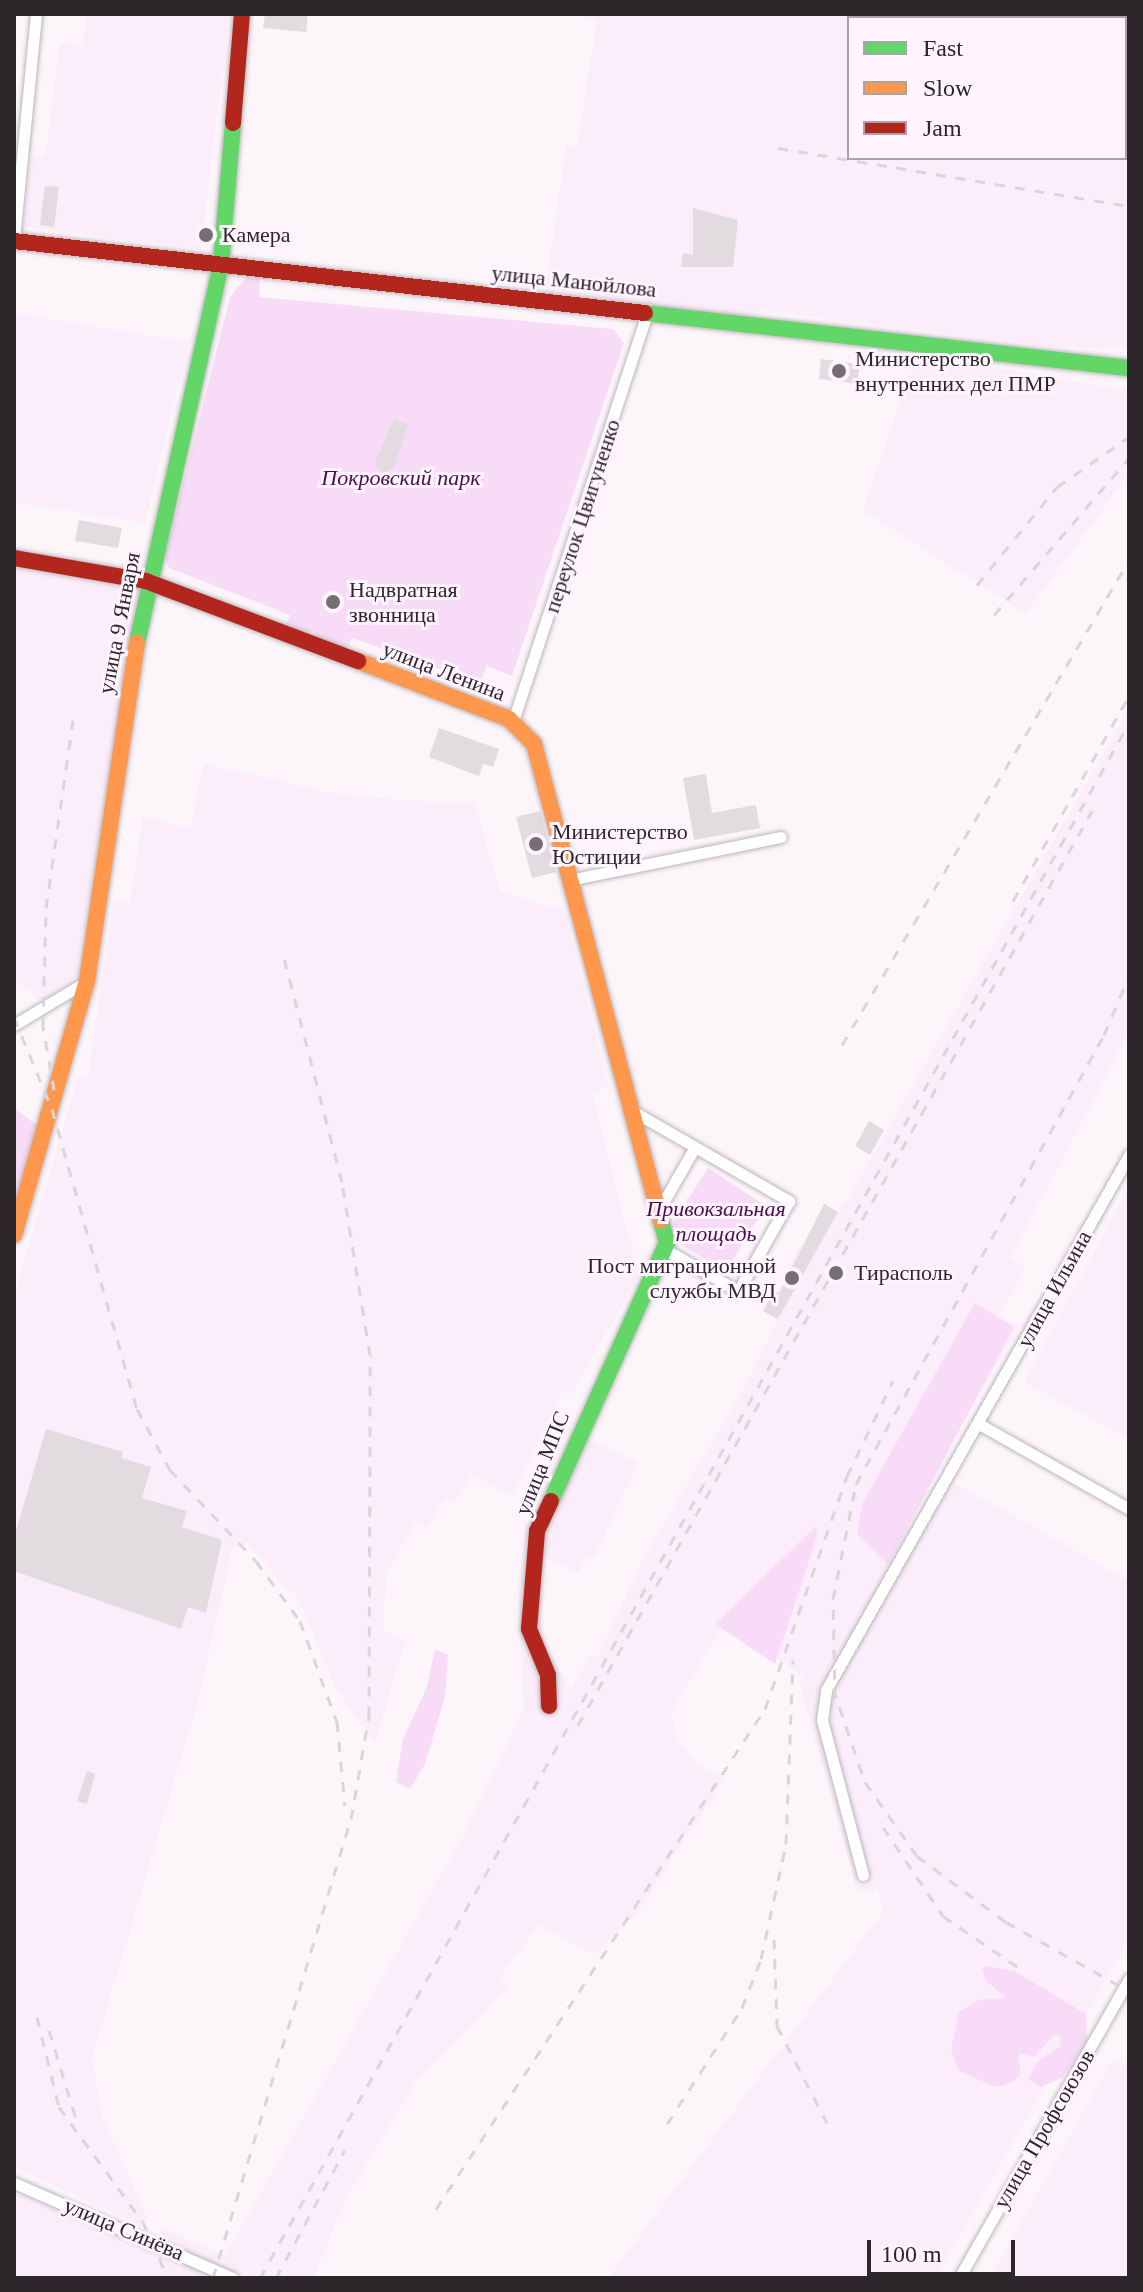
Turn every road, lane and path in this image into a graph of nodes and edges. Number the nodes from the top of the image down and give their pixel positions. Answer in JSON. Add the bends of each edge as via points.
{"nodes":[{"id":1,"x":36,"y":14,"type":"edge"},
{"id":2,"x":242,"y":14,"type":"edge"},
{"id":3,"x":14,"y":240,"type":"edge"},
{"id":4,"x":221,"y":264,"type":"junction"},
{"id":5,"x":648,"y":310,"type":"junction"},
{"id":6,"x":1129,"y":368,"type":"edge"},
{"id":7,"x":14,"y":558,"type":"edge"},
{"id":8,"x":146,"y":581,"type":"junction"},
{"id":9,"x":513,"y":721,"type":"junction"},
{"id":10,"x":781,"y":837,"type":"dead end"},
{"id":11,"x":569,"y":880,"type":"junction"},
{"id":12,"x":87,"y":981,"type":"junction"},
{"id":13,"x":14,"y":1025,"type":"edge"},
{"id":14,"x":636,"y":1113,"type":"junction"},
{"id":15,"x":695,"y":1147,"type":"junction"},
{"id":16,"x":1129,"y":1155,"type":"edge"},
{"id":17,"x":660,"y":1208,"type":"junction"},
{"id":18,"x":14,"y":1235,"type":"edge"},
{"id":19,"x":666,"y":1250,"type":"junction"},
{"id":20,"x":979,"y":1424,"type":"junction"},
{"id":21,"x":1129,"y":1509,"type":"edge"},
{"id":22,"x":549,"y":1706,"type":"dead end"},
{"id":23,"x":863,"y":1875,"type":"dead end"},
{"id":24,"x":1129,"y":1979,"type":"edge"},
{"id":25,"x":14,"y":2183,"type":"edge"},
{"id":26,"x":232,"y":2278,"type":"edge"},
{"id":27,"x":959,"y":2278,"type":"edge"}],
"edges":[{"from":1,"to":3,"type":"street"},
{"from":2,"to":4,"type":"street","name":"улица 9 Января"},
{"from":3,"to":4,"type":"street","name":"улица Манойлова"},
{"from":4,"to":5,"type":"street","name":"улица Манойлова"},
{"from":4,"to":8,"type":"street","name":"улица 9 Января","via":[[191,415]]},
{"from":5,"to":6,"type":"street","name":"улица Манойлова","via":[[934,350]]},
{"from":5,"to":9,"type":"street","name":"переулок Цвигуненко"},
{"from":7,"to":8,"type":"street","name":"улица Ленина"},
{"from":8,"to":9,"type":"street","name":"улица Ленина"},
{"from":8,"to":12,"type":"street","name":"улица 9 Января"},
{"from":9,"to":11,"type":"street","name":"улица Ленина","via":[[537,750]]},
{"from":10,"to":11,"type":"street"},
{"from":11,"to":14,"type":"street","name":"улица Ленина"},
{"from":12,"to":13,"type":"street"},
{"from":12,"to":18,"type":"street","name":"улица 9 Января"},
{"from":14,"to":15,"type":"street"},
{"from":14,"to":17,"type":"street","name":"улица Ленина"},
{"from":15,"to":17,"type":"street"},
{"from":15,"to":19,"type":"street","via":[[789,1201],[738,1291]]},
{"from":16,"to":20,"type":"street","name":"улица Ильина"},
{"from":17,"to":19,"type":"street","name":"улица Ленина"},
{"from":19,"to":22,"type":"street","name":"улица МПС","via":[[611,1358],[537,1531],[529,1629],[548,1675]]},
{"from":20,"to":21,"type":"street"},
{"from":20,"to":23,"type":"street","name":"улица Ильина","via":[[831,1677],[823,1702],[822,1720]]},
{"from":24,"to":27,"type":"street","name":"улица Профсоюзов"},
{"from":25,"to":26,"type":"street","name":"улица Синёва"}]}
